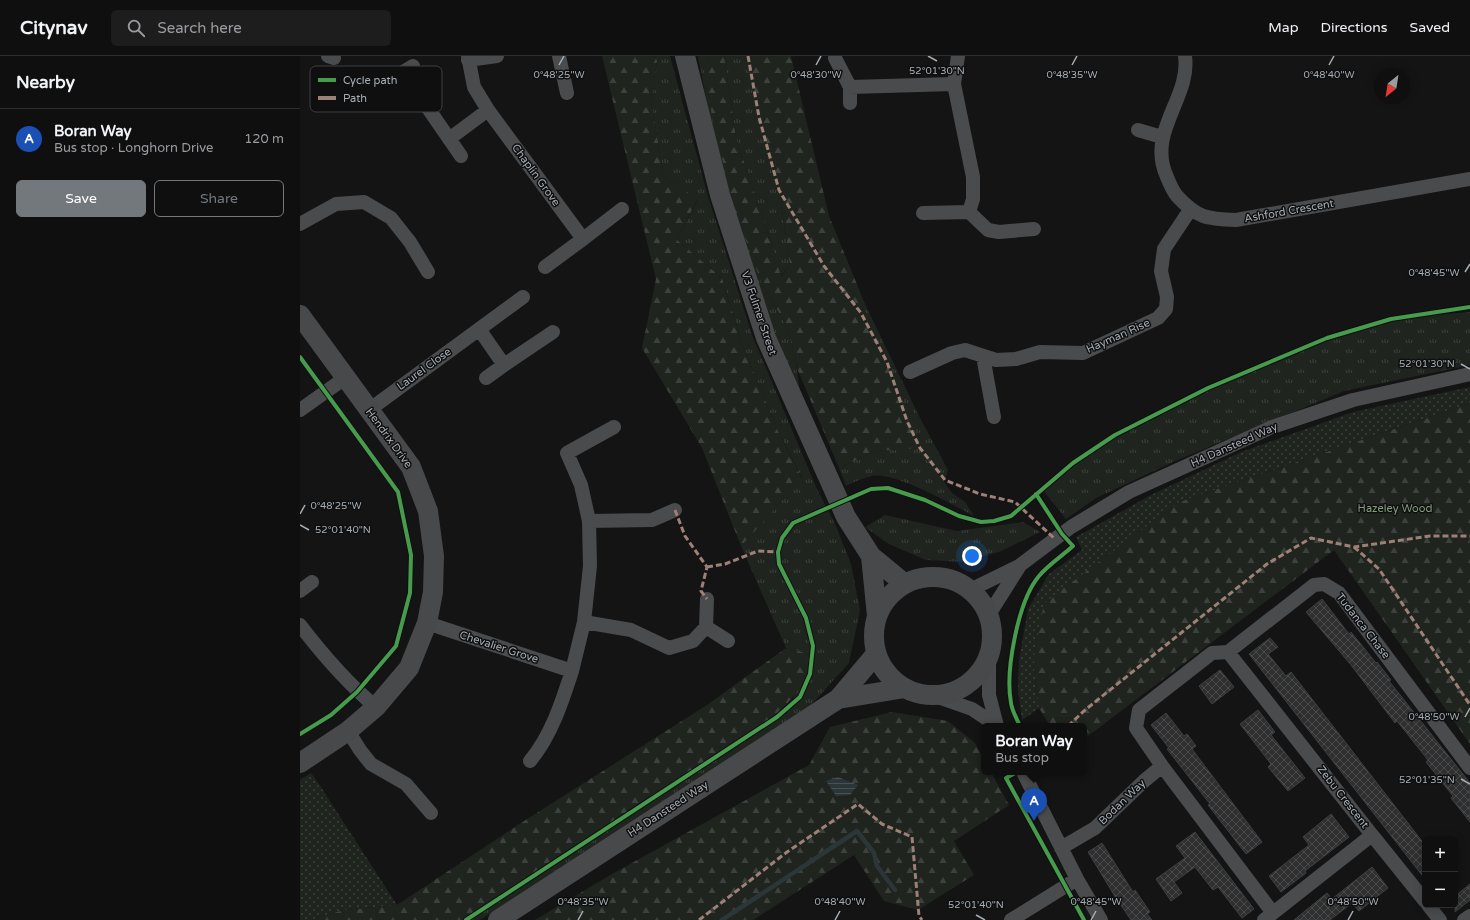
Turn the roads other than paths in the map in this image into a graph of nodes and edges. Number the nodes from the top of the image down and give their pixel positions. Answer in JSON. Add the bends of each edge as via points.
{"nodes":[{"id":1,"x":497,"y":56,"type":"edge"},
{"id":2,"x":559,"y":56,"type":"edge"},
{"id":3,"x":685,"y":56,"type":"edge"},
{"id":4,"x":958,"y":56,"type":"edge"},
{"id":5,"x":1184,"y":56,"type":"edge"},
{"id":6,"x":468,"y":58,"type":"edge"},
{"id":7,"x":835,"y":58,"type":"dead end"},
{"id":8,"x":954,"y":84,"type":"junction"},
{"id":9,"x":850,"y":87,"type":"junction"},
{"id":10,"x":567,"y":93,"type":"dead end"},
{"id":11,"x":850,"y":104,"type":"dead end"},
{"id":12,"x":488,"y":110,"type":"junction"},
{"id":13,"x":430,"y":112,"type":"edge"},
{"id":14,"x":1138,"y":130,"type":"dead end"},
{"id":15,"x":1162,"y":137,"type":"junction"},
{"id":16,"x":449,"y":140,"type":"junction"},
{"id":17,"x":461,"y":156,"type":"dead end"},
{"id":18,"x":1470,"y":179,"type":"edge"},
{"id":19,"x":622,"y":209,"type":"dead end"},
{"id":20,"x":1190,"y":210,"type":"junction"},
{"id":21,"x":969,"y":212,"type":"junction"},
{"id":22,"x":923,"y":213,"type":"dead end"},
{"id":23,"x":300,"y":224,"type":"edge"},
{"id":24,"x":1034,"y":229,"type":"dead end"},
{"id":25,"x":584,"y":239,"type":"junction"},
{"id":26,"x":544,"y":267,"type":"dead end"},
{"id":27,"x":428,"y":272,"type":"dead end"},
{"id":28,"x":523,"y":297,"type":"dead end"},
{"id":29,"x":300,"y":315,"type":"edge"},
{"id":30,"x":479,"y":329,"type":"junction"},
{"id":31,"x":552,"y":332,"type":"dead end"},
{"id":32,"x":983,"y":356,"type":"junction"},
{"id":33,"x":504,"y":365,"type":"junction"},
{"id":34,"x":910,"y":372,"type":"dead end"},
{"id":35,"x":1470,"y":374,"type":"edge"},
{"id":36,"x":345,"y":378,"type":"junction"},
{"id":37,"x":486,"y":378,"type":"dead end"},
{"id":38,"x":300,"y":410,"type":"edge"},
{"id":39,"x":369,"y":410,"type":"junction"},
{"id":40,"x":994,"y":417,"type":"dead end"},
{"id":41,"x":614,"y":427,"type":"dead end"},
{"id":42,"x":675,"y":510,"type":"dead end"},
{"id":43,"x":589,"y":521,"type":"junction"},
{"id":44,"x":871,"y":556,"type":"junction"},
{"id":45,"x":1019,"y":566,"type":"junction"},
{"id":46,"x":312,"y":582,"type":"dead end"},
{"id":47,"x":905,"y":584,"type":"junction"},
{"id":48,"x":970,"y":590,"type":"junction"},
{"id":49,"x":300,"y":591,"type":"edge"},
{"id":50,"x":707,"y":599,"type":"dead end"},
{"id":51,"x":877,"y":616,"type":"junction"},
{"id":52,"x":988,"y":616,"type":"junction"},
{"id":53,"x":584,"y":622,"type":"junction"},
{"id":54,"x":427,"y":623,"type":"junction"},
{"id":55,"x":300,"y":625,"type":"edge"},
{"id":56,"x":706,"y":627,"type":"junction"},
{"id":57,"x":728,"y":641,"type":"dead end"},
{"id":58,"x":1228,"y":652,"type":"junction"},
{"id":59,"x":876,"y":654,"type":"junction"},
{"id":60,"x":989,"y":655,"type":"junction"},
{"id":61,"x":572,"y":671,"type":"junction"},
{"id":62,"x":905,"y":688,"type":"junction"},
{"id":63,"x":932,"y":695,"type":"junction"},
{"id":64,"x":838,"y":699,"type":"junction"},
{"id":65,"x":376,"y":708,"type":"junction"},
{"id":66,"x":993,"y":723,"type":"edge"},
{"id":67,"x":996,"y":723,"type":"edge"},
{"id":68,"x":348,"y":731,"type":"junction"},
{"id":69,"x":530,"y":761,"type":"dead end"},
{"id":70,"x":300,"y":763,"type":"edge"},
{"id":71,"x":1162,"y":766,"type":"junction"},
{"id":72,"x":1470,"y":768,"type":"edge"},
{"id":73,"x":1024,"y":775,"type":"edge"},
{"id":74,"x":430,"y":813,"type":"dead end"},
{"id":75,"x":1372,"y":835,"type":"junction"},
{"id":76,"x":1061,"y":848,"type":"junction"},
{"id":77,"x":1076,"y":879,"type":"junction"},
{"id":78,"x":1422,"y":897,"type":"edge"},
{"id":79,"x":1430,"y":908,"type":"edge"},
{"id":80,"x":1470,"y":916,"type":"edge"},
{"id":81,"x":1269,"y":917,"type":"edge"},
{"id":82,"x":498,"y":920,"type":"edge"},
{"id":83,"x":1011,"y":920,"type":"edge"},
{"id":84,"x":1101,"y":920,"type":"edge"},
{"id":85,"x":1440,"y":920,"type":"edge"},
{"id":86,"x":1464,"y":920,"type":"edge"}],
"edges":[{"from":1,"to":6,"type":"street","name":"Chaplin Grove"},
{"from":2,"to":10,"type":"street"},
{"from":3,"to":44,"type":"street","name":"V3 Fulmer Street","via":[[720,196],[766,338],[846,517]]},
{"from":4,"to":8,"type":"street"},
{"from":5,"to":15,"type":"street","name":"Ashford Crescent","via":[[1182,81]]},
{"from":6,"to":12,"type":"street","name":"Chaplin Grove","via":[[474,87]]},
{"from":7,"to":9,"type":"street"},
{"from":8,"to":9,"type":"street"},
{"from":8,"to":21,"type":"street","via":[[973,177],[973,199]]},
{"from":9,"to":11,"type":"street"},
{"from":12,"to":16,"type":"street"},
{"from":12,"to":25,"type":"street","name":"Chaplin Grove"},
{"from":13,"to":16,"type":"street"},
{"from":14,"to":15,"type":"street"},
{"from":15,"to":20,"type":"street","name":"Ashford Crescent","via":[[1160,151],[1163,170],[1173,192]]},
{"from":16,"to":17,"type":"street"},
{"from":18,"to":20,"type":"street","name":"Ashford Crescent","via":[[1236,220],[1211,219]]},
{"from":19,"to":25,"type":"street"},
{"from":20,"to":32,"type":"street","name":"Hayman Rise","via":[[1164,249],[1161,271],[1167,297],[1166,310],[1158,318],[1083,352],[1040,352],[1016,359],[996,360]]},
{"from":21,"to":22,"type":"street"},
{"from":21,"to":24,"type":"street","via":[[988,230],[999,232]]},
{"from":23,"to":27,"type":"street","via":[[336,204],[364,202],[391,218],[410,242]]},
{"from":25,"to":26,"type":"street"},
{"from":28,"to":30,"type":"street","name":"Laurel Close"},
{"from":29,"to":36,"type":"street","name":"Hendrix Drive"},
{"from":30,"to":33,"type":"street"},
{"from":30,"to":39,"type":"street","name":"Laurel Close"},
{"from":31,"to":33,"type":"street"},
{"from":32,"to":34,"type":"street","name":"Hayman Rise","via":[[965,350],[952,353]]},
{"from":32,"to":40,"type":"street"},
{"from":33,"to":37,"type":"street"},
{"from":35,"to":45,"type":"street","name":"H4 Dansteed Way","via":[[1353,400],[1272,426],[1129,492],[1071,527]]},
{"from":36,"to":38,"type":"street"},
{"from":36,"to":39,"type":"street","name":"Hendrix Drive"},
{"from":39,"to":54,"type":"street","name":"Hendrix Drive","via":[[411,467],[428,511],[434,556],[433,592]]},
{"from":41,"to":43,"type":"street","via":[[568,453],[581,485]]},
{"from":42,"to":43,"type":"street","via":[[652,520]]},
{"from":43,"to":53,"type":"street","via":[[590,566]]},
{"from":44,"to":47,"type":"street","name":"V3 Fulmer Street"},
{"from":44,"to":51,"type":"street","name":"V3 Fulmer Street"},
{"from":45,"to":48,"type":"street","name":"H4 Dansteed Way"},
{"from":45,"to":52,"type":"street","name":"H4 Dansteed Way"},
{"from":46,"to":49,"type":"street"},
{"from":47,"to":48,"type":"street","via":[[918,579],[938,578],[958,583]]},
{"from":47,"to":51,"type":"street","via":[[893,592]]},
{"from":48,"to":52,"type":"street","via":[[981,602]]},
{"from":50,"to":56,"type":"street"},
{"from":51,"to":59,"type":"street","via":[[874,634]]},
{"from":52,"to":60,"type":"street","via":[[992,636]]},
{"from":53,"to":56,"type":"street","via":[[632,630],[669,648],[694,641]]},
{"from":53,"to":61,"type":"street"},
{"from":54,"to":61,"type":"street","name":"Chevalier Grove"},
{"from":54,"to":65,"type":"street","name":"Hendrix Drive","via":[[409,668]]},
{"from":55,"to":65,"type":"street","via":[[323,656]]},
{"from":56,"to":57,"type":"street"},
{"from":58,"to":71,"type":"street","name":"Zebu Crescent","via":[[1212,653],[1139,710],[1136,728]]},
{"from":58,"to":72,"type":"street","name":"Tudanca Chase","via":[[1314,585],[1324,584],[1339,593]]},
{"from":58,"to":75,"type":"street","name":"Zebu Crescent"},
{"from":59,"to":62,"type":"street","via":[[893,680]]},
{"from":59,"to":64,"type":"street","name":"H4 Dansteed Way"},
{"from":60,"to":63,"type":"street","via":[[982,668],[967,684],[946,694]]},
{"from":60,"to":67,"type":"street","via":[[989,695]]},
{"from":61,"to":69,"type":"street","via":[[561,704],[539,750]]},
{"from":62,"to":63,"type":"street"},
{"from":62,"to":64,"type":"street","name":"H4 Dansteed Way"},
{"from":63,"to":66,"type":"street","via":[[972,709]]},
{"from":64,"to":82,"type":"street","name":"H4 Dansteed Way"},
{"from":65,"to":68,"type":"street","name":"Hendrix Drive"},
{"from":68,"to":70,"type":"street","name":"Hendrix Drive"},
{"from":68,"to":74,"type":"street","via":[[371,764],[406,784]]},
{"from":71,"to":76,"type":"street","name":"Bodan Way","via":[[1095,828]]},
{"from":71,"to":81,"type":"street","name":"Zebu Crescent"},
{"from":73,"to":76,"type":"street"},
{"from":75,"to":78,"type":"street"},
{"from":75,"to":81,"type":"street","name":"Zebu Crescent"},
{"from":76,"to":77,"type":"street"},
{"from":77,"to":83,"type":"street"},
{"from":77,"to":84,"type":"street"},
{"from":79,"to":85,"type":"street"},
{"from":80,"to":86,"type":"street"}]}
